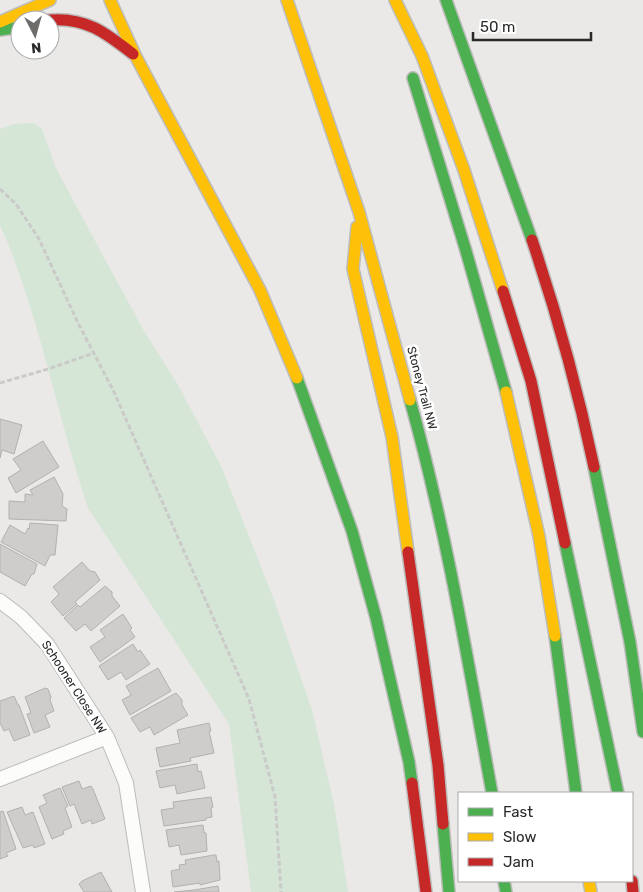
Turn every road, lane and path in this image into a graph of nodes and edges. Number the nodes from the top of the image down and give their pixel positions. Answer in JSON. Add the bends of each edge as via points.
{"nodes":[{"id":1,"x":50,"y":0,"type":"edge"},
{"id":2,"x":110,"y":0,"type":"edge"},
{"id":3,"x":287,"y":0,"type":"edge"},
{"id":4,"x":387,"y":0,"type":"edge"},
{"id":5,"x":395,"y":0,"type":"edge"},
{"id":6,"x":446,"y":0,"type":"edge"},
{"id":7,"x":60,"y":19,"type":"edge"},
{"id":8,"x":0,"y":22,"type":"edge"},
{"id":9,"x":399,"y":35,"type":"dead end"},
{"id":10,"x":135,"y":55,"type":"junction"},
{"id":11,"x":408,"y":63,"type":"dead end"},
{"id":12,"x":0,"y":189,"type":"edge"},
{"id":13,"x":359,"y":212,"type":"junction"},
{"id":14,"x":94,"y":353,"type":"junction"},
{"id":15,"x":0,"y":383,"type":"edge"},
{"id":16,"x":0,"y":601,"type":"edge"},
{"id":17,"x":643,"y":732,"type":"edge"},
{"id":18,"x":107,"y":737,"type":"junction"},
{"id":19,"x":0,"y":779,"type":"edge"},
{"id":20,"x":492,"y":792,"type":"edge"},
{"id":21,"x":576,"y":792,"type":"edge"},
{"id":22,"x":618,"y":792,"type":"edge"},
{"id":23,"x":143,"y":892,"type":"edge"},
{"id":24,"x":281,"y":892,"type":"edge"},
{"id":25,"x":426,"y":892,"type":"edge"},
{"id":26,"x":449,"y":892,"type":"edge"}],
"edges":[{"from":1,"to":8,"type":"main road"},
{"from":2,"to":10,"type":"main road"},
{"from":3,"to":13,"type":"main road","name":"Stoney Trail NW"},
{"from":4,"to":9,"type":"main road"},
{"from":5,"to":22,"type":"main road","via":[[422,56],[464,170],[531,381]]},
{"from":6,"to":17,"type":"main road","via":[[549,292],[586,431],[630,642]]},
{"from":7,"to":10,"type":"main road","via":[[87,22]]},
{"from":10,"to":25,"type":"main road","via":[[260,290],[301,388],[352,532],[376,618],[409,762]]},
{"from":11,"to":21,"type":"main road","via":[[447,182],[518,444],[540,546]]},
{"from":12,"to":14,"type":"path","via":[[16,204],[39,239]]},
{"from":13,"to":20,"type":"main road","name":"Stoney Trail NW","via":[[419,431],[460,615]]},
{"from":13,"to":26,"type":"main road","via":[[353,269],[392,437],[436,747]]},
{"from":14,"to":15,"type":"path"},
{"from":14,"to":24,"type":"path","via":[[249,699],[275,797]]},
{"from":16,"to":18,"type":"street","name":"Schooner Close NW","via":[[47,644]]},
{"from":18,"to":19,"type":"street","name":"Schooner Close NW"},
{"from":18,"to":23,"type":"street","via":[[126,783]]}]}
